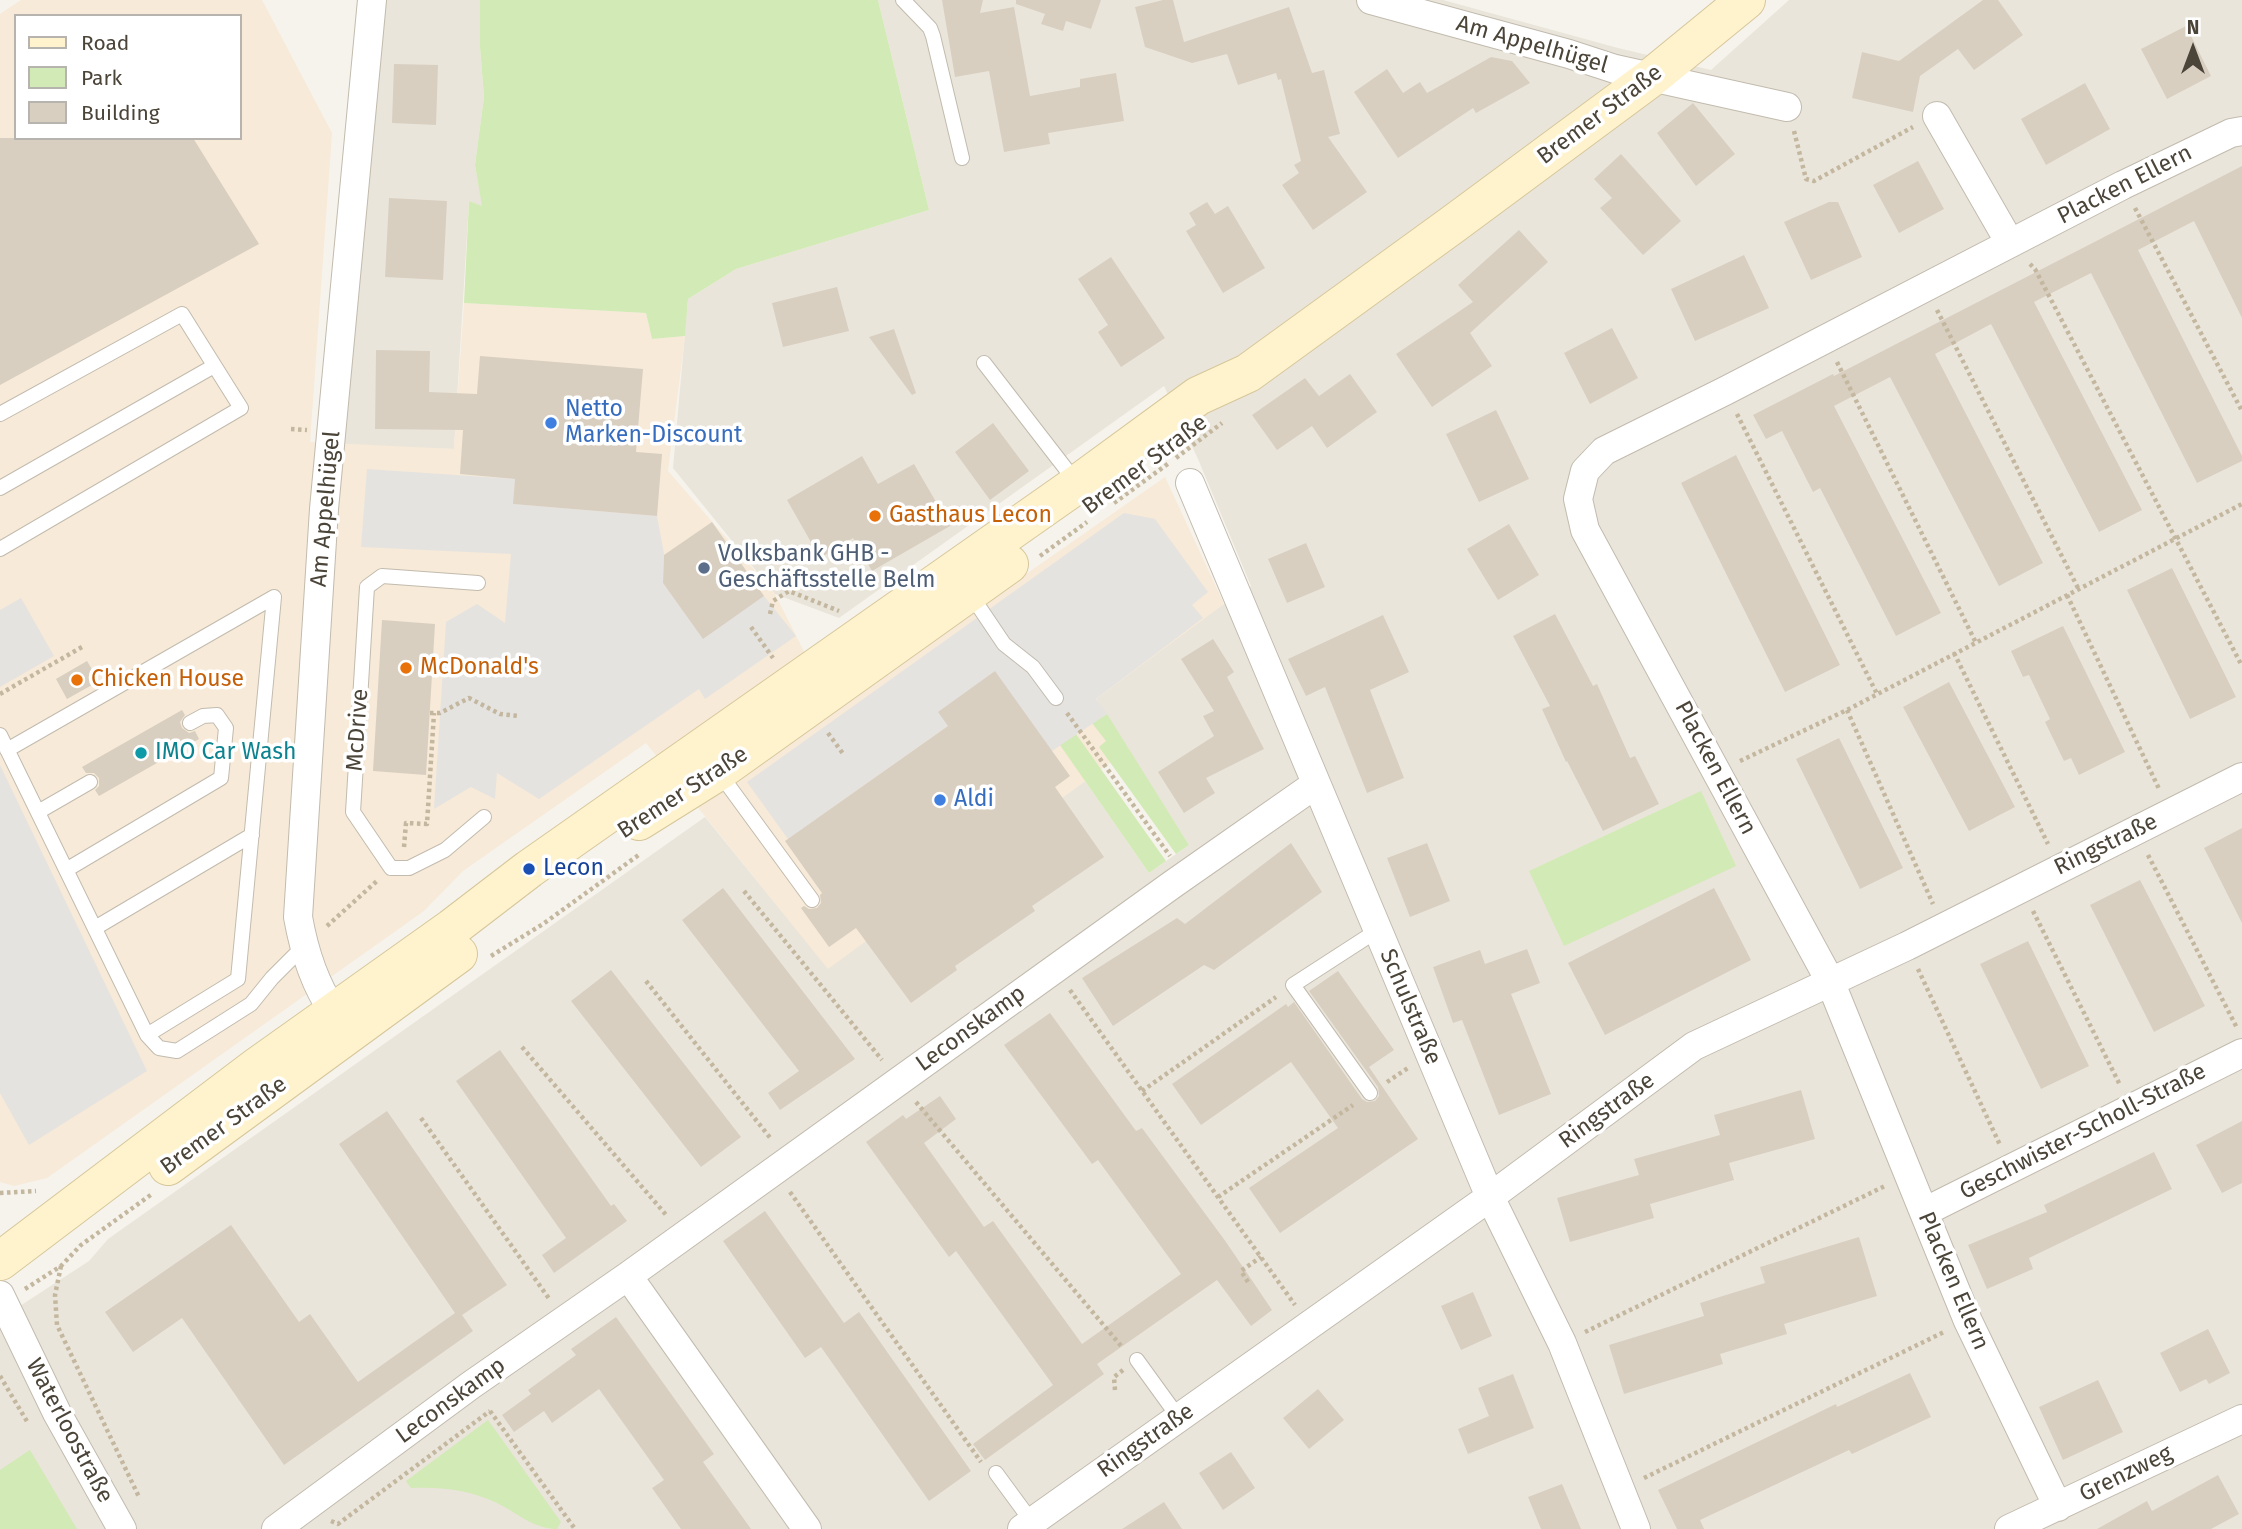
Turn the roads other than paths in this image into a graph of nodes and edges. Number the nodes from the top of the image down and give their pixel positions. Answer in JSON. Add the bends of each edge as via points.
{"nodes":[{"id":1,"x":372,"y":0,"type":"edge"},
{"id":2,"x":903,"y":0,"type":"edge"},
{"id":3,"x":1371,"y":0,"type":"edge"},
{"id":4,"x":1746,"y":0,"type":"edge"},
{"id":5,"x":1652,"y":77,"type":"junction"},
{"id":6,"x":1787,"y":107,"type":"road end"},
{"id":7,"x":1937,"y":116,"type":"road end"},
{"id":8,"x":2242,"y":131,"type":"edge"},
{"id":9,"x":962,"y":158,"type":"dead end"},
{"id":10,"x":2010,"y":243,"type":"junction"},
{"id":11,"x":984,"y":363,"type":"dead end"},
{"id":12,"x":214,"y":366,"type":"junction"},
{"id":13,"x":0,"y":414,"type":"edge"},
{"id":14,"x":1190,"y":483,"type":"dead end"},
{"id":15,"x":0,"y":488,"type":"edge"},
{"id":16,"x":1086,"y":493,"type":"junction"},
{"id":17,"x":0,"y":549,"type":"edge"},
{"id":18,"x":962,"y":581,"type":"junction"},
{"id":19,"x":478,"y":583,"type":"dead end"},
{"id":20,"x":1056,"y":698,"type":"road end"},
{"id":21,"x":190,"y":723,"type":"dead end"},
{"id":22,"x":0,"y":735,"type":"edge"},
{"id":23,"x":7,"y":750,"type":"junction"},
{"id":24,"x":711,"y":759,"type":"junction"},
{"id":25,"x":2242,"y":777,"type":"edge"},
{"id":26,"x":90,"y":782,"type":"dead end"},
{"id":27,"x":1316,"y":784,"type":"junction"},
{"id":28,"x":38,"y":812,"type":"junction"},
{"id":29,"x":484,"y":817,"type":"dead end"},
{"id":30,"x":252,"y":835,"type":"junction"},
{"id":31,"x":66,"y":870,"type":"junction"},
{"id":32,"x":812,"y":900,"type":"dead end"},
{"id":33,"x":95,"y":928,"type":"junction"},
{"id":34,"x":1378,"y":930,"type":"junction"},
{"id":35,"x":303,"y":947,"type":"junction"},
{"id":36,"x":1830,"y":981,"type":"junction"},
{"id":37,"x":333,"y":1012,"type":"junction"},
{"id":38,"x":147,"y":1035,"type":"junction"},
{"id":39,"x":2242,"y":1053,"type":"edge"},
{"id":40,"x":1370,"y":1093,"type":"road end"},
{"id":41,"x":1490,"y":1197,"type":"junction"},
{"id":42,"x":1924,"y":1212,"type":"junction"},
{"id":43,"x":0,"y":1263,"type":"edge"},
{"id":44,"x":628,"y":1276,"type":"junction"},
{"id":45,"x":2,"y":1298,"type":"edge"},
{"id":46,"x":1137,"y":1360,"type":"road end"},
{"id":47,"x":1179,"y":1418,"type":"junction"},
{"id":48,"x":2241,"y":1422,"type":"edge"},
{"id":49,"x":996,"y":1473,"type":"road end"},
{"id":50,"x":2058,"y":1507,"type":"junction"},
{"id":51,"x":1027,"y":1525,"type":"edge"},
{"id":52,"x":121,"y":1529,"type":"edge"},
{"id":53,"x":276,"y":1529,"type":"edge"},
{"id":54,"x":807,"y":1529,"type":"edge"},
{"id":55,"x":1636,"y":1529,"type":"edge"},
{"id":56,"x":2009,"y":1529,"type":"edge"}],
"edges":[{"from":1,"to":35,"type":"street","name":"Am Appelhügel","via":[[324,509],[298,918]]},
{"from":2,"to":9,"type":"lane","via":[[933,36]]},
{"from":3,"to":5,"type":"street","name":"Am Appelhügel"},
{"from":4,"to":5,"type":"street","name":"Bremer Straße"},
{"from":5,"to":6,"type":"street"},
{"from":5,"to":16,"type":"street","name":"Bremer Straße","via":[[1248,373],[1198,396]]},
{"from":7,"to":10,"type":"street"},
{"from":8,"to":10,"type":"street","name":"Placken Ellern"},
{"from":10,"to":36,"type":"street","name":"Placken Ellern","via":[[1604,451],[1584,471],[1578,499],[1585,530]]},
{"from":11,"to":16,"type":"lane"},
{"from":12,"to":13,"type":"lane","via":[[182,314]]},
{"from":12,"to":15,"type":"lane"},
{"from":12,"to":17,"type":"lane","via":[[241,408]]},
{"from":14,"to":27,"type":"street","name":"Schulstraße"},
{"from":16,"to":18,"type":"street","name":"Bremer Straße"},
{"from":18,"to":20,"type":"lane","via":[[1004,644],[1033,667]]},
{"from":18,"to":24,"type":"street","name":"Bremer Straße"},
{"from":19,"to":29,"type":"lane","name":"McDrive","via":[[382,576],[367,587],[353,812],[391,868],[409,868],[445,850]]},
{"from":21,"to":31,"type":"lane","via":[[218,715],[226,728],[220,778]]},
{"from":22,"to":23,"type":"lane"},
{"from":23,"to":28,"type":"lane"},
{"from":23,"to":30,"type":"lane","via":[[274,597]]},
{"from":24,"to":32,"type":"lane"},
{"from":24,"to":37,"type":"street","name":"Bremer Straße","via":[[491,898]]},
{"from":24,"to":43,"type":"street","name":"Bremer Straße","via":[[654,810],[88,1224]]},
{"from":25,"to":36,"type":"street","name":"Ringstraße"},
{"from":26,"to":28,"type":"lane"},
{"from":27,"to":34,"type":"street","name":"Schulstraße"},
{"from":27,"to":44,"type":"street","name":"Leconskamp"},
{"from":28,"to":31,"type":"lane"},
{"from":30,"to":33,"type":"lane"},
{"from":30,"to":38,"type":"lane","via":[[238,979]]},
{"from":31,"to":33,"type":"lane"},
{"from":33,"to":38,"type":"lane"},
{"from":34,"to":40,"type":"lane","via":[[1293,985]]},
{"from":34,"to":41,"type":"street","name":"Schulstraße"},
{"from":35,"to":37,"type":"street","name":"Am Appelhügel"},
{"from":35,"to":38,"type":"lane","via":[[250,1004],[177,1051],[159,1048]]},
{"from":36,"to":41,"type":"street","name":"Ringstraße","via":[[1694,1046]]},
{"from":36,"to":42,"type":"street","name":"Placken Ellern"},
{"from":37,"to":43,"type":"street","name":"Bremer Straße"},
{"from":39,"to":42,"type":"street","name":"Geschwister-Scholl-Straße"},
{"from":41,"to":47,"type":"street","name":"Ringstraße"},
{"from":41,"to":55,"type":"street","name":"Schulstraße","via":[[1562,1343]]},
{"from":42,"to":50,"type":"street","name":"Placken Ellern","via":[[1968,1321]]},
{"from":44,"to":53,"type":"street","name":"Leconskamp"},
{"from":44,"to":54,"type":"street"},
{"from":45,"to":52,"type":"street","name":"Waterloostraße","via":[[57,1413]]},
{"from":46,"to":47,"type":"lane"},
{"from":47,"to":51,"type":"street","name":"Ringstraße"},
{"from":48,"to":50,"type":"street","name":"Grenzweg"},
{"from":49,"to":51,"type":"lane"},
{"from":50,"to":56,"type":"street","name":"Grenzweg"}]}
